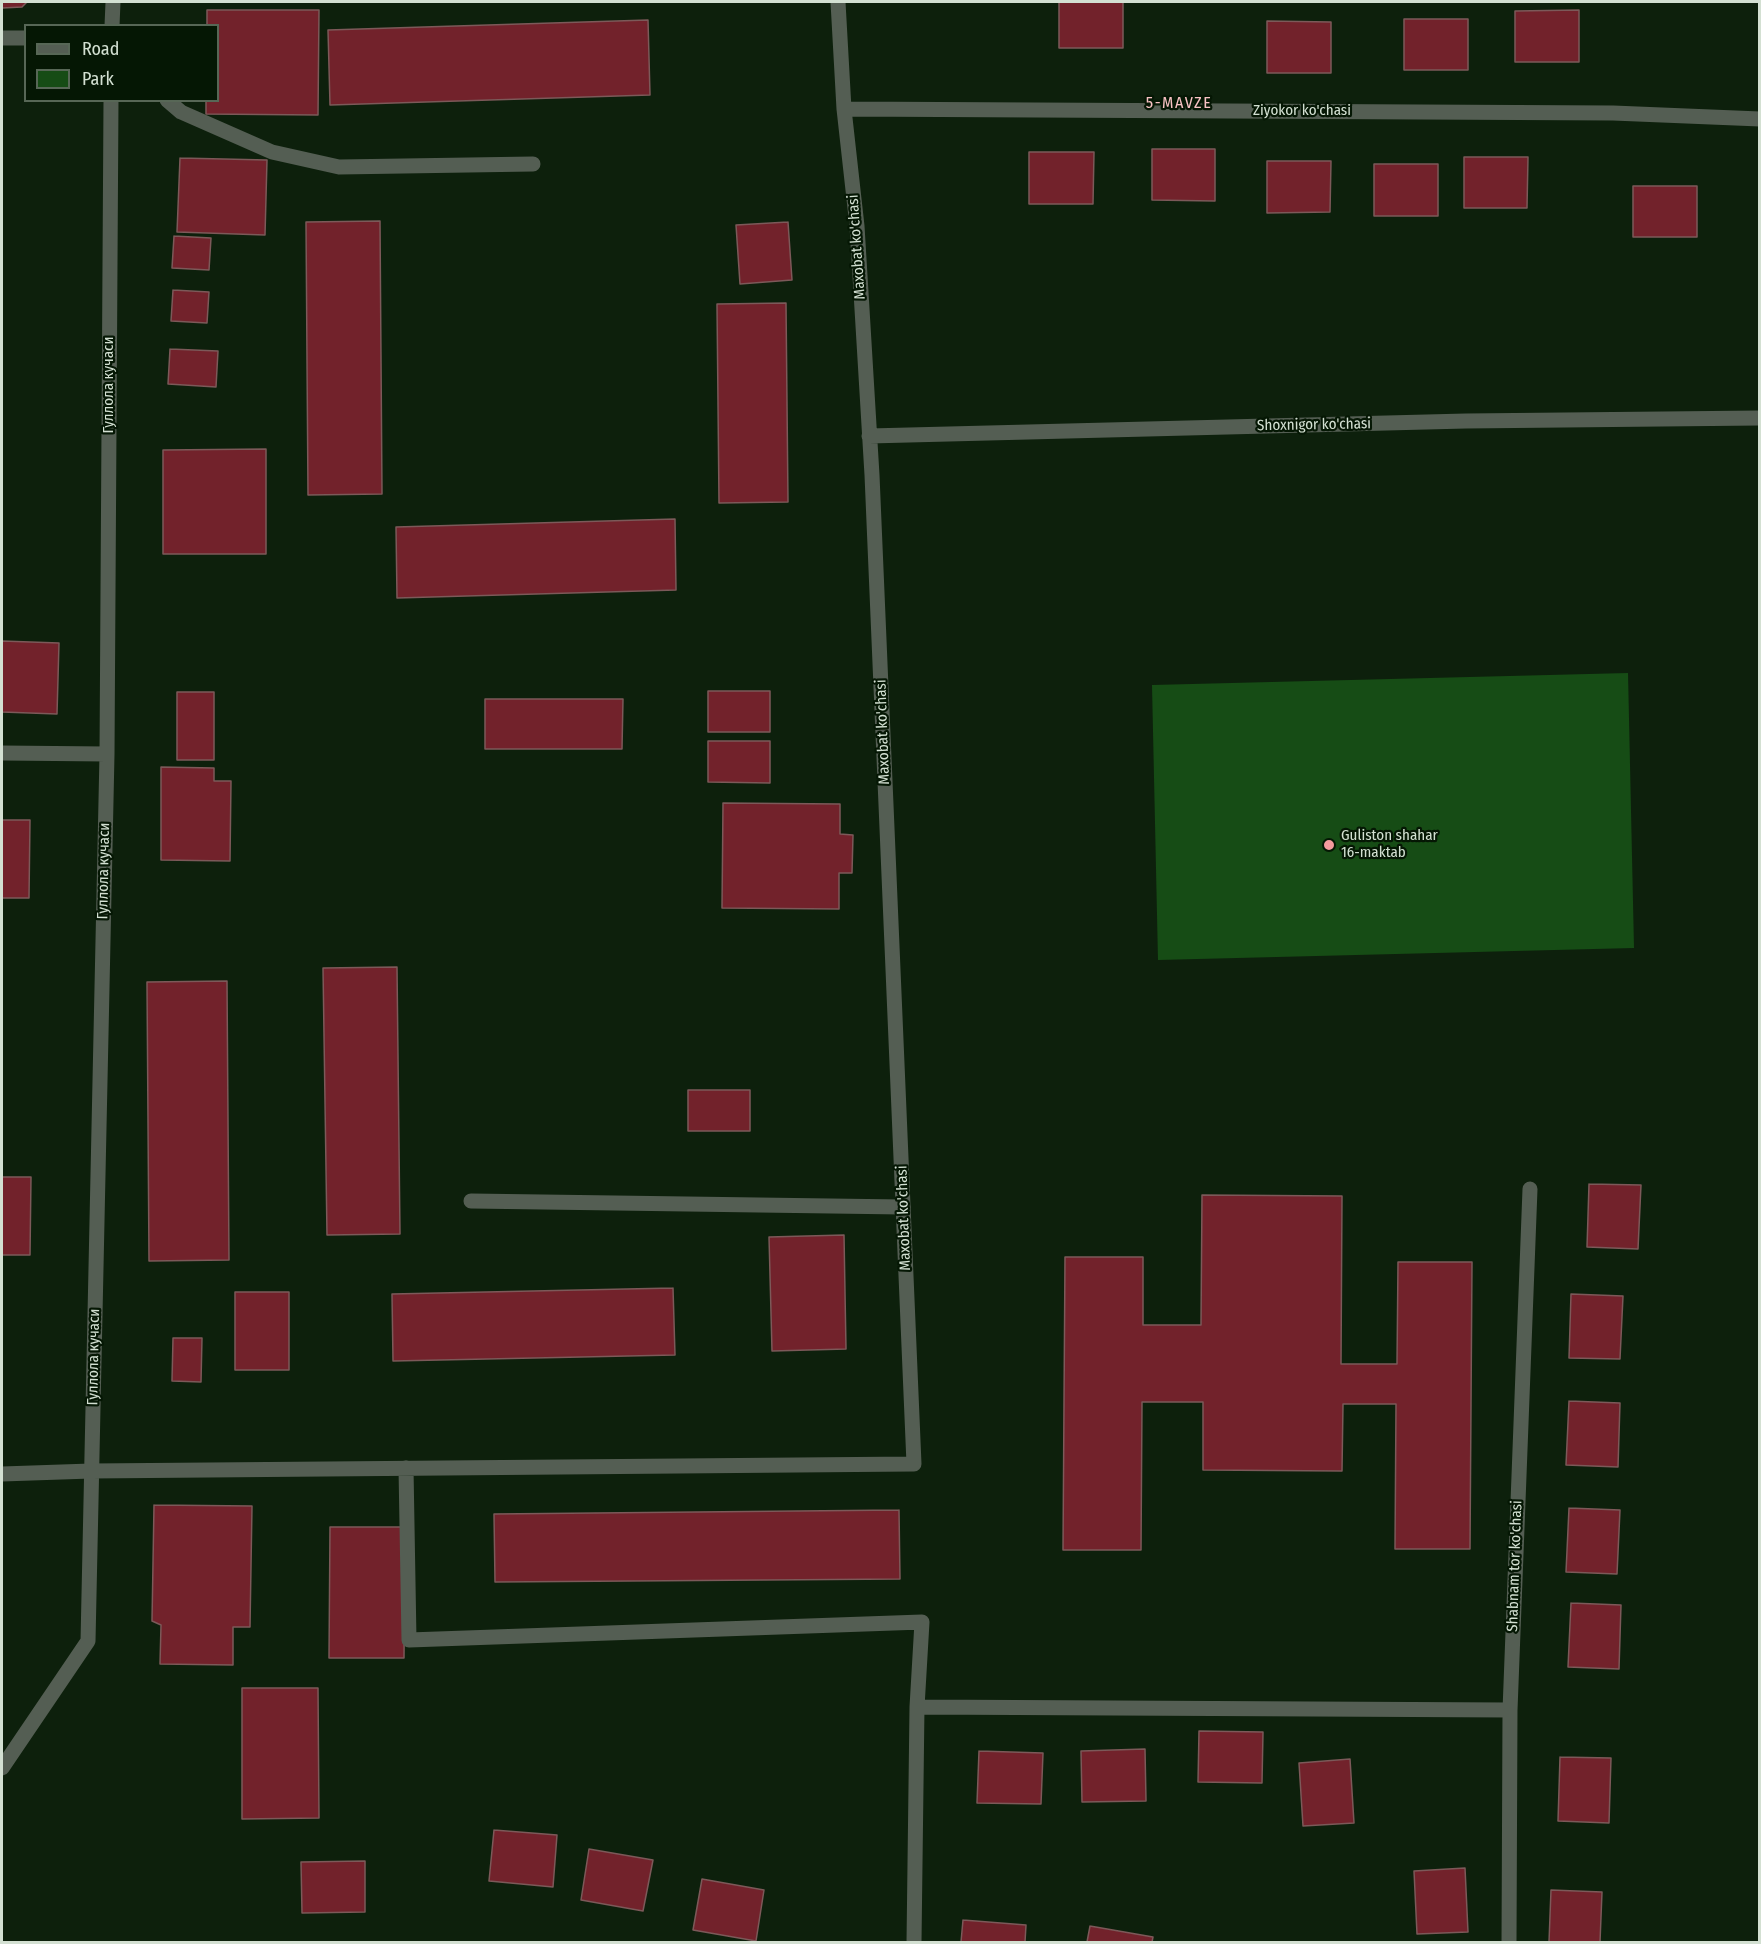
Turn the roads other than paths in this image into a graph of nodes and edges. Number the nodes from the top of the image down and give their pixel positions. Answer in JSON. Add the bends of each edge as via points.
{"nodes":[{"id":1,"x":113,"y":2,"type":"edge"},
{"id":2,"x":838,"y":2,"type":"edge"},
{"id":3,"x":112,"y":24,"type":"edge"},
{"id":4,"x":2,"y":38,"type":"edge"},
{"id":5,"x":24,"y":38,"type":"edge"},
{"id":6,"x":111,"y":102,"type":"edge"},
{"id":7,"x":170,"y":102,"type":"edge"},
{"id":8,"x":844,"y":109,"type":"junction"},
{"id":9,"x":1760,"y":119,"type":"edge"},
{"id":10,"x":533,"y":164,"type":"dead end"},
{"id":11,"x":1760,"y":418,"type":"edge"},
{"id":12,"x":869,"y":436,"type":"junction"},
{"id":13,"x":2,"y":753,"type":"edge"},
{"id":14,"x":106,"y":754,"type":"junction"},
{"id":15,"x":1530,"y":1189,"type":"dead end"},
{"id":16,"x":471,"y":1201,"type":"dead end"},
{"id":17,"x":903,"y":1207,"type":"junction"},
{"id":18,"x":406,"y":1468,"type":"junction"},
{"id":19,"x":91,"y":1471,"type":"junction"},
{"id":20,"x":2,"y":1474,"type":"edge"},
{"id":21,"x":917,"y":1707,"type":"junction"},
{"id":22,"x":1510,"y":1710,"type":"junction"},
{"id":23,"x":2,"y":1768,"type":"edge"},
{"id":24,"x":914,"y":1942,"type":"edge"},
{"id":25,"x":1509,"y":1942,"type":"edge"}],
"edges":[{"from":1,"to":3,"type":"street"},
{"from":2,"to":8,"type":"street","name":"Maxobat ko'chasi"},
{"from":4,"to":5,"type":"street"},
{"from":6,"to":14,"type":"street","name":"Гуллола кучаси"},
{"from":7,"to":10,"type":"street","via":[[182,112],[272,152],[339,166]]},
{"from":8,"to":9,"type":"street","name":"Ziyokor ko'chasi","via":[[1613,113]]},
{"from":8,"to":12,"type":"street","name":"Maxobat ko'chasi","via":[[856,226]]},
{"from":11,"to":12,"type":"street","name":"Shoxnigor ko'chasi"},
{"from":12,"to":17,"type":"street","name":"Maxobat ko'chasi"},
{"from":13,"to":14,"type":"street"},
{"from":14,"to":19,"type":"street","name":"Гуллола кучаси"},
{"from":15,"to":22,"type":"street","name":"Shabnam tor ko'chasi"},
{"from":16,"to":17,"type":"street"},
{"from":17,"to":18,"type":"street","name":"Maxobat ko'chasi","via":[[914,1464]]},
{"from":18,"to":19,"type":"street"},
{"from":18,"to":21,"type":"street","via":[[409,1640],[922,1622]]},
{"from":19,"to":20,"type":"street"},
{"from":19,"to":23,"type":"street","name":"Гуллола кучаси","via":[[88,1641]]},
{"from":21,"to":22,"type":"street"},
{"from":21,"to":24,"type":"street"},
{"from":22,"to":25,"type":"street","name":"Shabnam tor ko'chasi"}]}
